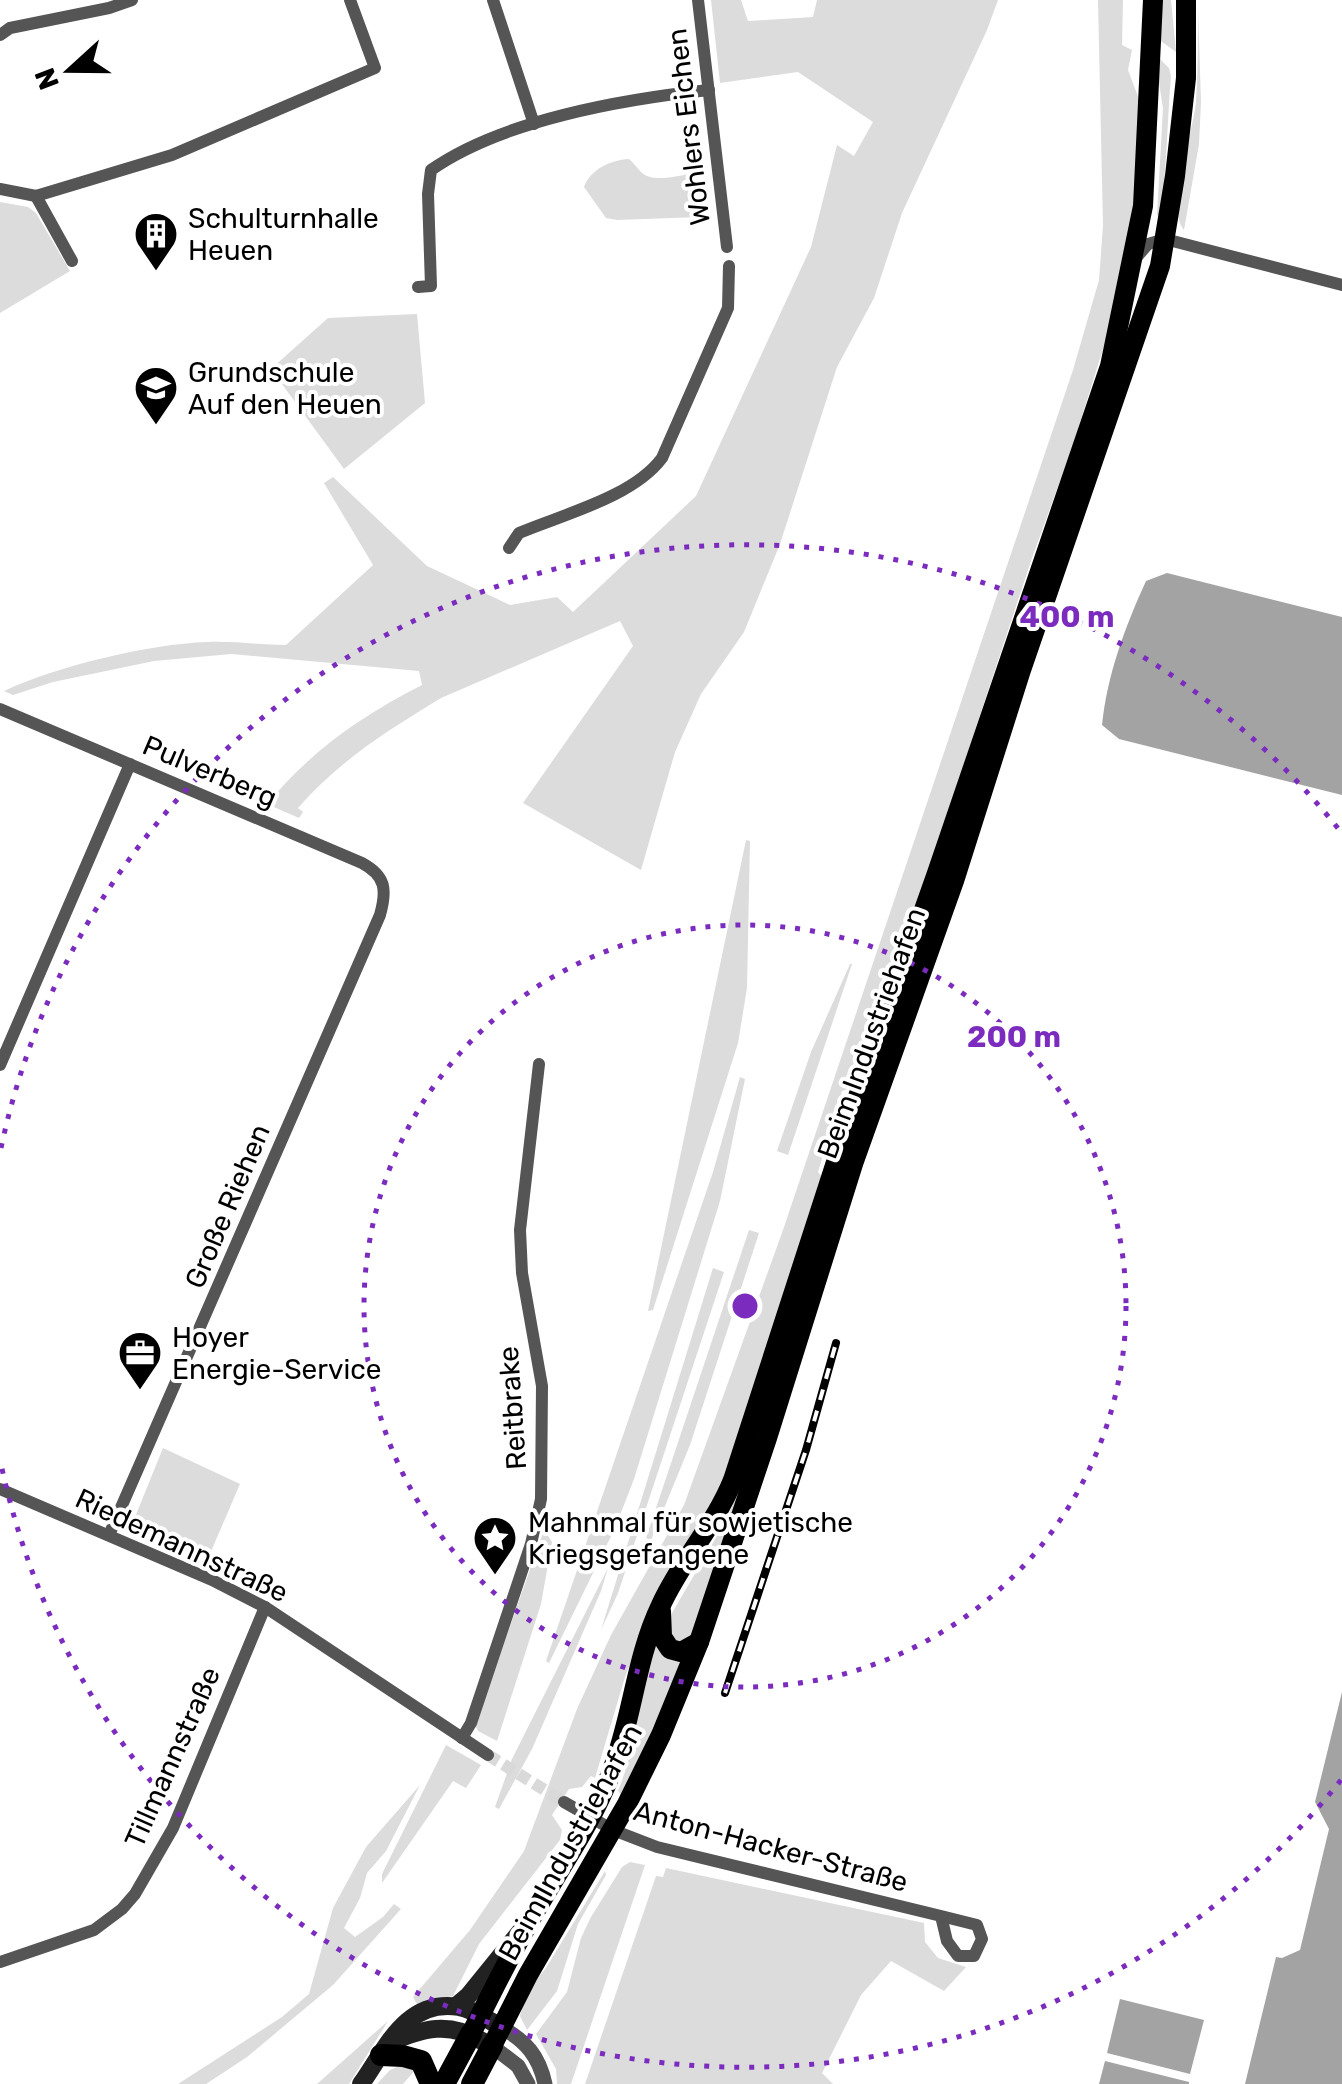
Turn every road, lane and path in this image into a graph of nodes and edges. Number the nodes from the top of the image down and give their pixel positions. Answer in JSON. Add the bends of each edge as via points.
{"nodes":[{"id":1,"x":132,"y":0,"type":"edge"},
{"id":2,"x":350,"y":0,"type":"edge"},
{"id":3,"x":493,"y":0,"type":"edge"},
{"id":4,"x":698,"y":0,"type":"edge"},
{"id":5,"x":1152,"y":0,"type":"edge"},
{"id":6,"x":1186,"y":0,"type":"edge"},
{"id":7,"x":1,"y":34,"type":"edge"},
{"id":8,"x":1152,"y":50,"type":"junction"},
{"id":9,"x":1186,"y":78,"type":"junction"},
{"id":10,"x":710,"y":90,"type":"junction"},
{"id":11,"x":534,"y":124,"type":"junction"},
{"id":12,"x":0,"y":189,"type":"edge"},
{"id":13,"x":36,"y":196,"type":"junction"},
{"id":14,"x":1143,"y":206,"type":"junction"},
{"id":15,"x":1166,"y":239,"type":"junction"},
{"id":16,"x":727,"y":248,"type":"dead end"},
{"id":17,"x":72,"y":260,"type":"dead end"},
{"id":18,"x":1134,"y":261,"type":"junction"},
{"id":19,"x":729,"y":266,"type":"dead end"},
{"id":20,"x":1342,"y":285,"type":"edge"},
{"id":21,"x":418,"y":287,"type":"dead end"},
{"id":22,"x":508,"y":548,"type":"dead end"},
{"id":23,"x":0,"y":709,"type":"edge"},
{"id":24,"x":130,"y":764,"type":"junction"},
{"id":25,"x":386,"y":894,"type":"joint"},
{"id":26,"x":539,"y":1064,"type":"dead end"},
{"id":27,"x":0,"y":1065,"type":"edge"},
{"id":28,"x":0,"y":1489,"type":"edge"},
{"id":29,"x":109,"y":1535,"type":"junction"},
{"id":30,"x":661,"y":1604,"type":"junction"},
{"id":31,"x":265,"y":1607,"type":"junction"},
{"id":32,"x":698,"y":1642,"type":"junction"},
{"id":33,"x":462,"y":1738,"type":"junction"},
{"id":34,"x":488,"y":1754,"type":"tunnel mouth"},
{"id":35,"x":564,"y":1802,"type":"tunnel mouth"},
{"id":36,"x":590,"y":1818,"type":"junction"},
{"id":37,"x":613,"y":1830,"type":"junction"},
{"id":38,"x":941,"y":1916,"type":"dead end"},
{"id":39,"x":527,"y":1924,"type":"junction"},
{"id":40,"x":0,"y":1962,"type":"edge"},
{"id":41,"x":456,"y":2006,"type":"junction"},
{"id":42,"x":475,"y":2025,"type":"junction"},
{"id":43,"x":496,"y":2036,"type":"junction"},
{"id":44,"x":385,"y":2049,"type":"junction"},
{"id":45,"x":361,"y":2084,"type":"edge"},
{"id":46,"x":431,"y":2084,"type":"edge"},
{"id":47,"x":444,"y":2084,"type":"edge"},
{"id":48,"x":472,"y":2084,"type":"edge"},
{"id":49,"x":528,"y":2084,"type":"edge"},
{"id":50,"x":546,"y":2084,"type":"edge"}],
"edges":[{"from":1,"to":7,"type":"street"},
{"from":2,"to":13,"type":"street","via":[[375,68],[172,155]]},
{"from":3,"to":11,"type":"street"},
{"from":4,"to":10,"type":"street","name":"Wohlers Eichen"},
{"from":5,"to":8,"type":"main road","name":"Beim Industriehafen"},
{"from":6,"to":9,"type":"main road","name":"Beim Industriehafen"},
{"from":8,"to":9,"type":"main road","via":[[1168,56]]},
{"from":8,"to":14,"type":"main road","name":"Beim Industriehafen"},
{"from":9,"to":15,"type":"main road","name":"Beim Industriehafen"},
{"from":10,"to":11,"type":"street","via":[[630,99]]},
{"from":10,"to":16,"type":"street","name":"Wohlers Eichen"},
{"from":11,"to":21,"type":"street","via":[[431,170],[430,286]]},
{"from":12,"to":13,"type":"street"},
{"from":13,"to":17,"type":"street"},
{"from":14,"to":15,"type":"street"},
{"from":14,"to":18,"type":"main road","name":"Beim Industriehafen"},
{"from":15,"to":18,"type":"street","via":[[1148,244]]},
{"from":15,"to":20,"type":"street"},
{"from":15,"to":32,"type":"main road","name":"Beim Industriehafen"},
{"from":18,"to":30,"type":"main road","name":"Beim Industriehafen","via":[[1110,366],[849,1122],[742,1455],[718,1510]]},
{"from":19,"to":22,"type":"street","via":[[721,326],[654,469],[627,488],[519,533]]},
{"from":23,"to":24,"type":"street","name":"Pulverberg"},
{"from":24,"to":25,"type":"street","name":"Pulverberg","via":[[376,870]]},
{"from":24,"to":27,"type":"street"},
{"from":25,"to":29,"type":"street","name":"Große Riehen"},
{"from":26,"to":33,"type":"street","name":"Reitbrake","via":[[520,1230],[542,1386],[542,1499]]},
{"from":28,"to":29,"type":"street","name":"Riedemannstraße"},
{"from":29,"to":31,"type":"street","name":"Riedemannstraße"},
{"from":30,"to":32,"type":"main road","via":[[666,1645],[681,1652]]},
{"from":30,"to":36,"type":"main road","name":"Beim Industriehafen","via":[[617,1757]]},
{"from":31,"to":33,"type":"street","name":"Riedemannstraße"},
{"from":31,"to":40,"type":"street","name":"Tillmannstraße","via":[[173,1828],[134,1894],[94,1930]]},
{"from":32,"to":37,"type":"main road","name":"Beim Industriehafen"},
{"from":33,"to":34,"type":"street","name":"Riedemannstraße"},
{"from":35,"to":36,"type":"street"},
{"from":36,"to":37,"type":"street","name":"Anton-Hacker-Straße"},
{"from":36,"to":39,"type":"main road","name":"Beim Industriehafen"},
{"from":37,"to":38,"type":"street","name":"Anton-Hacker-Straße","via":[[657,1848]]},
{"from":37,"to":43,"type":"main road","name":"Beim Industriehafen"},
{"from":39,"to":41,"type":"main road"},
{"from":39,"to":42,"type":"main road","name":"Beim Industriehafen"},
{"from":41,"to":42,"type":"main road"},
{"from":41,"to":44,"type":"main road","via":[[409,2018]]},
{"from":42,"to":43,"type":"main road"},
{"from":42,"to":44,"type":"main road","via":[[442,2026]]},
{"from":42,"to":47,"type":"highway"},
{"from":43,"to":48,"type":"highway"},
{"from":43,"to":49,"type":"street"},
{"from":43,"to":50,"type":"street","via":[[532,2050]]},
{"from":44,"to":45,"type":"main road"},
{"from":44,"to":46,"type":"highway","via":[[420,2061]]}]}
